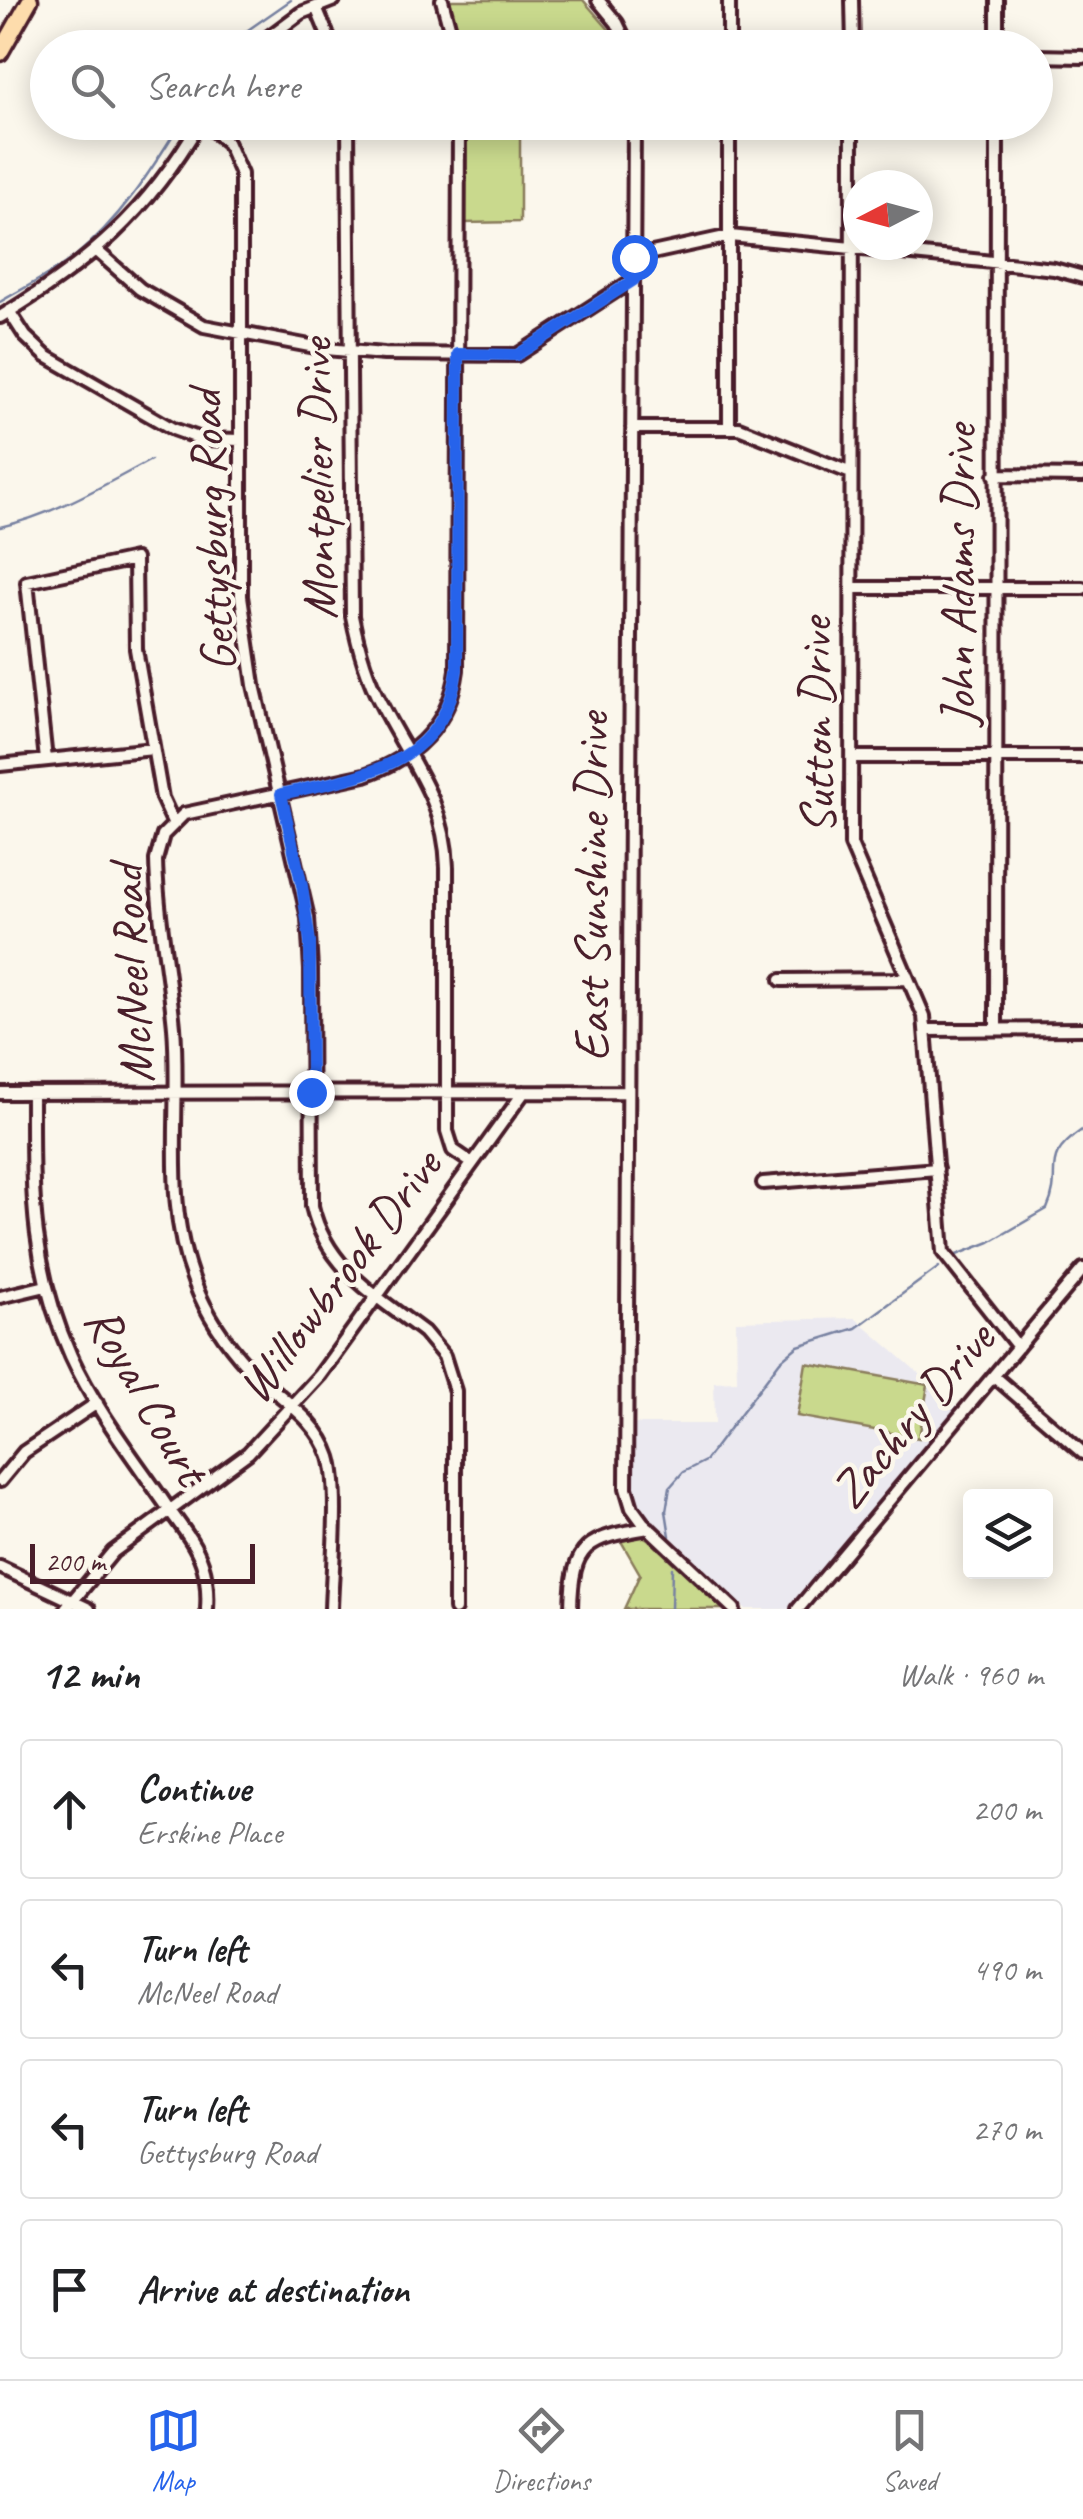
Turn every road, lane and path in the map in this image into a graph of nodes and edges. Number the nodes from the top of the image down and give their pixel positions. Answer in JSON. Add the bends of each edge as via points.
{"nodes":[{"id":1,"x":30,"y":0,"type":"edge"},
{"id":2,"x":334,"y":0,"type":"edge"},
{"id":3,"x":442,"y":0,"type":"edge"},
{"id":4,"x":598,"y":0,"type":"edge"},
{"id":5,"x":729,"y":0,"type":"edge"},
{"id":6,"x":852,"y":0,"type":"edge"},
{"id":7,"x":997,"y":0,"type":"edge"},
{"id":8,"x":316,"y":7,"type":"junction"},
{"id":9,"x":275,"y":30,"type":"edge"},
{"id":10,"x":326,"y":30,"type":"edge"},
{"id":11,"x":450,"y":30,"type":"edge"},
{"id":12,"x":620,"y":30,"type":"edge"},
{"id":13,"x":729,"y":30,"type":"edge"},
{"id":14,"x":853,"y":30,"type":"edge"},
{"id":15,"x":997,"y":30,"type":"edge"},
{"id":16,"x":2,"y":44,"type":"edge"},
{"id":17,"x":1053,"y":56,"type":"edge"},
{"id":18,"x":1083,"y":57,"type":"edge"},
{"id":19,"x":190,"y":140,"type":"edge"},
{"id":20,"x":224,"y":140,"type":"edge"},
{"id":21,"x":348,"y":140,"type":"edge"},
{"id":22,"x":459,"y":140,"type":"edge"},
{"id":23,"x":634,"y":140,"type":"edge"},
{"id":24,"x":730,"y":140,"type":"edge"},
{"id":25,"x":852,"y":140,"type":"edge"},
{"id":26,"x":997,"y":140,"type":"edge"},
{"id":27,"x":852,"y":170,"type":"edge"},
{"id":28,"x":730,"y":236,"type":"junction"},
{"id":29,"x":843,"y":247,"type":"edge"},
{"id":30,"x":97,"y":251,"type":"junction"},
{"id":31,"x":933,"y":256,"type":"edge"},
{"id":32,"x":634,"y":257,"type":"junction"},
{"id":33,"x":852,"y":260,"type":"edge"},
{"id":34,"x":997,"y":263,"type":"junction"},
{"id":35,"x":1083,"y":277,"type":"edge"},
{"id":36,"x":634,"y":280,"type":"junction"},
{"id":37,"x":4,"y":314,"type":"edge"},
{"id":38,"x":242,"y":334,"type":"junction"},
{"id":39,"x":351,"y":351,"type":"junction"},
{"id":40,"x":458,"y":354,"type":"junction"},
{"id":41,"x":729,"y":426,"type":"junction"},
{"id":42,"x":632,"y":428,"type":"junction"},
{"id":43,"x":240,"y":440,"type":"junction"},
{"id":44,"x":851,"y":472,"type":"junction"},
{"id":45,"x":995,"y":476,"type":"junction"},
{"id":46,"x":1083,"y":476,"type":"edge"},
{"id":47,"x":852,"y":588,"type":"junction"},
{"id":48,"x":1083,"y":588,"type":"edge"},
{"id":49,"x":995,"y":589,"type":"junction"},
{"id":50,"x":153,"y":749,"type":"junction"},
{"id":51,"x":410,"y":754,"type":"junction"},
{"id":52,"x":851,"y":757,"type":"junction"},
{"id":53,"x":995,"y":757,"type":"junction"},
{"id":54,"x":1083,"y":757,"type":"edge"},
{"id":55,"x":46,"y":760,"type":"junction"},
{"id":56,"x":0,"y":765,"type":"edge"},
{"id":57,"x":281,"y":794,"type":"junction"},
{"id":58,"x":172,"y":822,"type":"junction"},
{"id":59,"x":908,"y":979,"type":"junction"},
{"id":60,"x":782,"y":980,"type":"dead end"},
{"id":61,"x":996,"y":1029,"type":"junction"},
{"id":62,"x":1083,"y":1029,"type":"edge"},
{"id":63,"x":926,"y":1030,"type":"junction"},
{"id":64,"x":311,"y":1092,"type":"junction"},
{"id":65,"x":447,"y":1092,"type":"junction"},
{"id":66,"x":524,"y":1092,"type":"junction"},
{"id":67,"x":627,"y":1092,"type":"junction"},
{"id":68,"x":0,"y":1093,"type":"edge"},
{"id":69,"x":32,"y":1093,"type":"junction"},
{"id":70,"x":175,"y":1093,"type":"junction"},
{"id":71,"x":472,"y":1164,"type":"junction"},
{"id":72,"x":937,"y":1168,"type":"junction"},
{"id":73,"x":763,"y":1183,"type":"dead end"},
{"id":74,"x":1083,"y":1269,"type":"edge"},
{"id":75,"x":46,"y":1286,"type":"junction"},
{"id":76,"x":0,"y":1297,"type":"edge"},
{"id":77,"x":378,"y":1297,"type":"junction"},
{"id":78,"x":1018,"y":1347,"type":"junction"},
{"id":79,"x":994,"y":1376,"type":"junction"},
{"id":80,"x":97,"y":1403,"type":"junction"},
{"id":81,"x":292,"y":1407,"type":"junction"},
{"id":82,"x":1083,"y":1454,"type":"edge"},
{"id":83,"x":0,"y":1481,"type":"edge"},
{"id":84,"x":169,"y":1510,"type":"junction"},
{"id":85,"x":649,"y":1528,"type":"junction"},
{"id":86,"x":0,"y":1566,"type":"edge"},
{"id":87,"x":69,"y":1605,"type":"edge"},
{"id":88,"x":89,"y":1609,"type":"edge"},
{"id":89,"x":207,"y":1609,"type":"edge"},
{"id":90,"x":331,"y":1609,"type":"edge"},
{"id":91,"x":455,"y":1609,"type":"edge"},
{"id":92,"x":571,"y":1609,"type":"edge"},
{"id":93,"x":734,"y":1609,"type":"edge"},
{"id":94,"x":798,"y":1609,"type":"edge"}],
"edges":[{"from":1,"to":16,"type":"main road"},
{"from":2,"to":8,"type":"street"},
{"from":3,"to":11,"type":"street"},
{"from":4,"to":12,"type":"street"},
{"from":5,"to":13,"type":"street"},
{"from":6,"to":14,"type":"street"},
{"from":7,"to":15,"type":"street"},
{"from":8,"to":9,"type":"street"},
{"from":8,"to":10,"type":"street"},
{"from":17,"to":18,"type":"street"},
{"from":19,"to":30,"type":"street","via":[[167,176]]},
{"from":20,"to":38,"type":"street","name":"Gettysburg Road","via":[[241,174]]},
{"from":21,"to":39,"type":"street","name":"Montpelier Drive"},
{"from":22,"to":40,"type":"street","name":"McNeel Road"},
{"from":23,"to":32,"type":"street","name":"East Sunshine Drive"},
{"from":24,"to":28,"type":"street"},
{"from":25,"to":27,"type":"street","name":"Sutton Drive"},
{"from":26,"to":34,"type":"street","name":"John Adams Drive"},
{"from":28,"to":29,"type":"street"},
{"from":28,"to":32,"type":"street"},
{"from":28,"to":41,"type":"street"},
{"from":30,"to":37,"type":"street"},
{"from":30,"to":38,"type":"street","via":[[125,279],[182,314]]},
{"from":31,"to":34,"type":"street"},
{"from":32,"to":36,"type":"street","name":"East Sunshine Drive"},
{"from":33,"to":44,"type":"street","name":"Sutton Drive"},
{"from":34,"to":35,"type":"street"},
{"from":34,"to":45,"type":"street","name":"John Adams Drive"},
{"from":36,"to":40,"type":"street","via":[[517,355]]},
{"from":36,"to":42,"type":"street","name":"East Sunshine Drive"},
{"from":37,"to":43,"type":"street","via":[[46,356],[173,429],[202,439]]},
{"from":38,"to":39,"type":"street"},
{"from":38,"to":43,"type":"street","name":"Gettysburg Road"},
{"from":39,"to":40,"type":"street"},
{"from":39,"to":51,"type":"street","name":"Montpelier Drive","via":[[352,616],[363,664]]},
{"from":40,"to":51,"type":"street","name":"McNeel Road","via":[[457,670],[442,718]]},
{"from":41,"to":42,"type":"street"},
{"from":41,"to":44,"type":"street"},
{"from":42,"to":67,"type":"street","name":"East Sunshine Drive"},
{"from":43,"to":57,"type":"street","name":"Gettysburg Road","via":[[246,641]]},
{"from":44,"to":47,"type":"street","name":"Sutton Drive"},
{"from":45,"to":46,"type":"street"},
{"from":45,"to":49,"type":"street","name":"John Adams Drive"},
{"from":47,"to":49,"type":"street"},
{"from":47,"to":52,"type":"street","name":"Sutton Drive"},
{"from":48,"to":49,"type":"street"},
{"from":49,"to":53,"type":"street","name":"John Adams Drive"},
{"from":50,"to":55,"type":"street"},
{"from":50,"to":55,"type":"street","via":[[136,649],[135,559],[27,582]]},
{"from":50,"to":58,"type":"street"},
{"from":51,"to":57,"type":"street","name":"McNeel Road","via":[[364,775]]},
{"from":51,"to":65,"type":"street","name":"Montpelier Drive","via":[[436,804],[447,852]]},
{"from":52,"to":53,"type":"street"},
{"from":52,"to":59,"type":"street","name":"Sutton Drive","via":[[853,853]]},
{"from":53,"to":54,"type":"street"},
{"from":53,"to":61,"type":"street","name":"John Adams Drive"},
{"from":55,"to":56,"type":"street"},
{"from":57,"to":58,"type":"street","name":"McNeel Road","via":[[194,810]]},
{"from":57,"to":64,"type":"street","name":"Gettysburg Road","via":[[310,942]]},
{"from":58,"to":70,"type":"street","name":"McNeel Road","via":[[156,867]]},
{"from":59,"to":60,"type":"street"},
{"from":59,"to":63,"type":"street","name":"Sutton Drive"},
{"from":61,"to":62,"type":"street"},
{"from":61,"to":63,"type":"street"},
{"from":63,"to":72,"type":"street","name":"Sutton Drive"},
{"from":64,"to":65,"type":"street"},
{"from":64,"to":70,"type":"street"},
{"from":64,"to":77,"type":"street","name":"Gettysburg Road","via":[[316,1222],[339,1264]]},
{"from":65,"to":66,"type":"street"},
{"from":65,"to":71,"type":"street","name":"Montpelier Drive","via":[[450,1144]]},
{"from":66,"to":67,"type":"street"},
{"from":66,"to":71,"type":"street","name":"Willowbrook Drive"},
{"from":67,"to":85,"type":"street","name":"East Sunshine Drive","via":[[626,1488]]},
{"from":68,"to":69,"type":"street"},
{"from":69,"to":70,"type":"street"},
{"from":69,"to":75,"type":"street","name":"Royal Court","via":[[33,1215]]},
{"from":70,"to":81,"type":"street","name":"McNeel Road","via":[[176,1212],[196,1286],[229,1344]]},
{"from":71,"to":77,"type":"street","name":"Willowbrook Drive"},
{"from":72,"to":73,"type":"street"},
{"from":72,"to":78,"type":"street","name":"Sutton Drive","via":[[946,1258]]},
{"from":74,"to":78,"type":"street","name":"Zachry Drive"},
{"from":75,"to":76,"type":"street"},
{"from":75,"to":80,"type":"street","name":"Royal Court"},
{"from":77,"to":81,"type":"street","name":"Willowbrook Drive"},
{"from":77,"to":91,"type":"street","name":"Gettysburg Road","via":[[436,1343],[454,1384]]},
{"from":78,"to":79,"type":"street","name":"Zachry Drive"},
{"from":79,"to":82,"type":"street"},
{"from":79,"to":94,"type":"street","name":"Zachry Drive"},
{"from":80,"to":83,"type":"street","via":[[24,1452]]},
{"from":80,"to":84,"type":"street","name":"Royal Court"},
{"from":81,"to":84,"type":"street","name":"Willowbrook Drive","via":[[248,1452]]},
{"from":81,"to":90,"type":"street","name":"McNeel Road","via":[[319,1434],[332,1465]]},
{"from":84,"to":87,"type":"street","name":"Willowbrook Drive","via":[[113,1552]]},
{"from":84,"to":89,"type":"street","name":"Royal Court","via":[[201,1560]]},
{"from":85,"to":92,"type":"street","via":[[609,1535],[584,1550],[572,1576]]},
{"from":85,"to":93,"type":"street","name":"East Sunshine Drive"},
{"from":86,"to":87,"type":"street"},
{"from":87,"to":88,"type":"street"}]}
